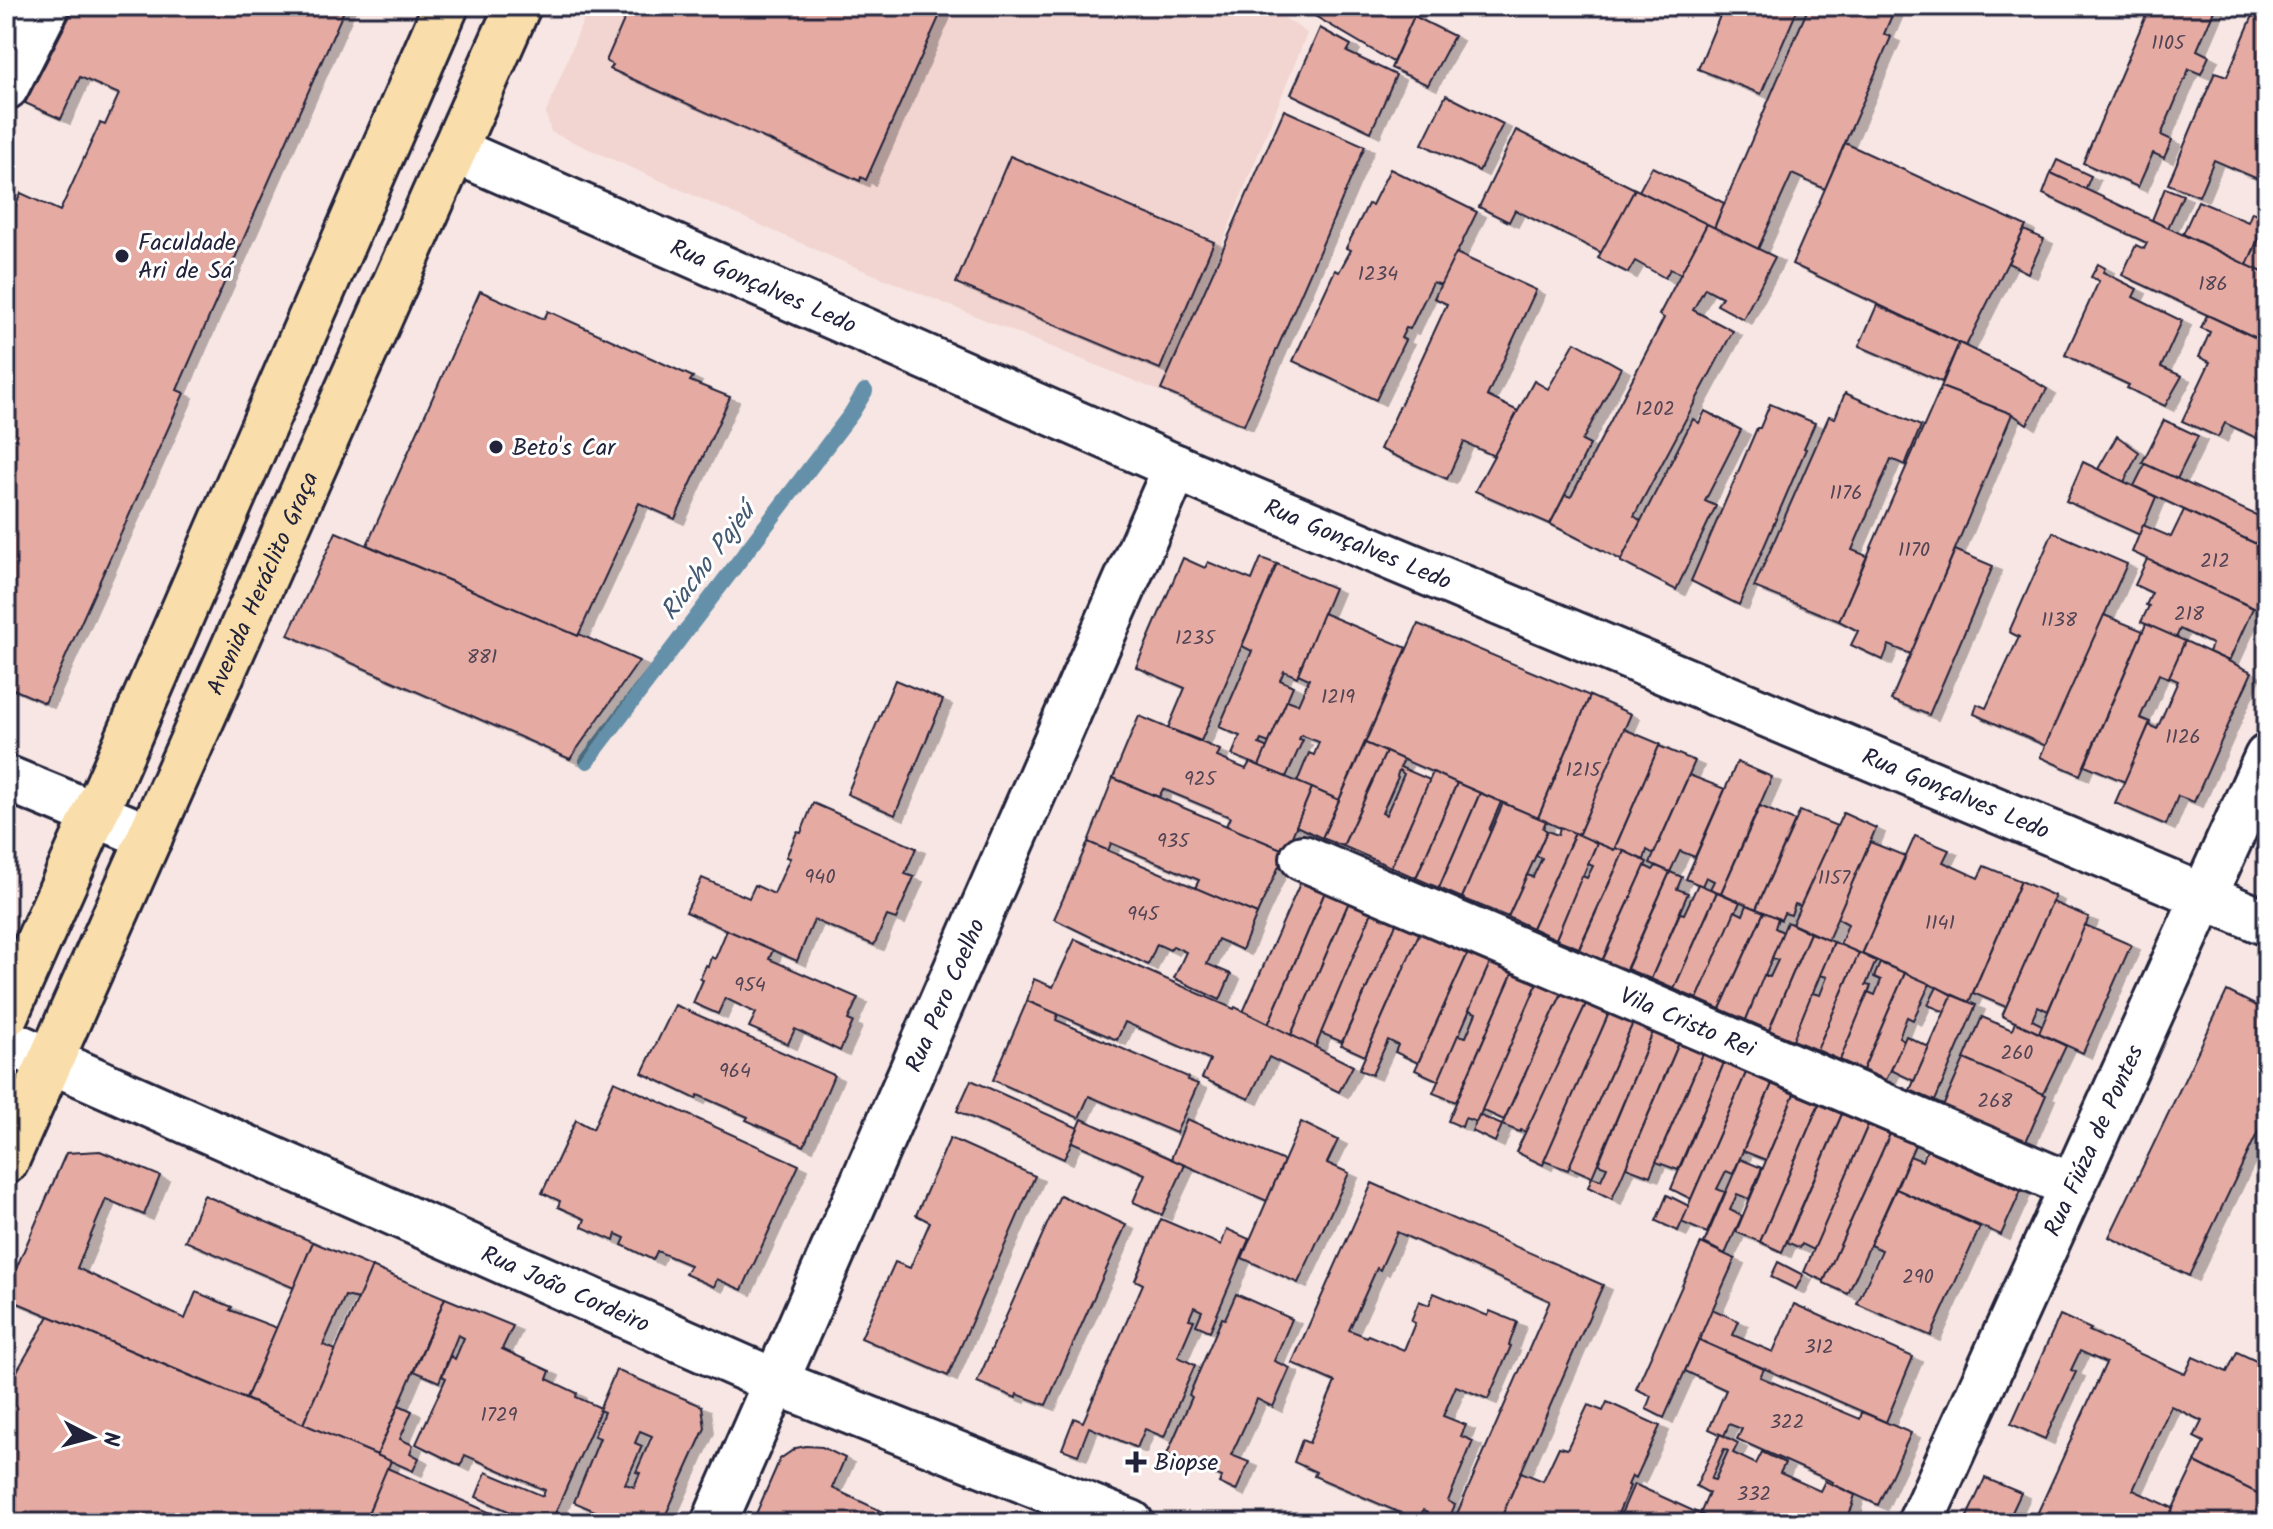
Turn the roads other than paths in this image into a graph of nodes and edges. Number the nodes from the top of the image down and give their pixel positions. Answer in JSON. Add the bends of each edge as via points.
{"nodes":[{"id":1,"x":47,"y":6,"type":"edge"},
{"id":2,"x":446,"y":6,"type":"edge"},
{"id":3,"x":518,"y":6,"type":"edge"},
{"id":4,"x":6,"y":87,"type":"edge"},
{"id":5,"x":454,"y":150,"type":"junction"},
{"id":6,"x":1176,"y":467,"type":"junction"},
{"id":7,"x":2267,"y":757,"type":"edge"},
{"id":8,"x":6,"y":778,"type":"edge"},
{"id":9,"x":94,"y":814,"type":"junction"},
{"id":10,"x":150,"y":837,"type":"junction"},
{"id":11,"x":1303,"y":858,"type":"dead end"},
{"id":12,"x":2203,"y":897,"type":"junction"},
{"id":13,"x":2267,"y":923,"type":"edge"},
{"id":14,"x":6,"y":1014,"type":"edge"},
{"id":15,"x":6,"y":1041,"type":"edge"},
{"id":16,"x":51,"y":1060,"type":"junction"},
{"id":17,"x":6,"y":1161,"type":"edge"},
{"id":18,"x":2072,"y":1186,"type":"junction"},
{"id":19,"x":776,"y":1382,"type":"junction"},
{"id":20,"x":714,"y":1523,"type":"edge"},
{"id":21,"x":1131,"y":1523,"type":"edge"},
{"id":22,"x":1920,"y":1523,"type":"edge"}],
"edges":[{"from":1,"to":4,"type":"street"},
{"from":2,"to":9,"type":"main road"},
{"from":3,"to":5,"type":"main road","name":"Avenida Heráclito Graça"},
{"from":5,"to":6,"type":"street","name":"Rua Gonçalves Ledo"},
{"from":5,"to":10,"type":"main road","name":"Avenida Heráclito Graça"},
{"from":6,"to":12,"type":"street","name":"Rua Gonçalves Ledo"},
{"from":6,"to":19,"type":"street","name":"Rua Pero Coelho"},
{"from":7,"to":12,"type":"street","name":"Rua Fiúza de Pontes"},
{"from":8,"to":9,"type":"street"},
{"from":9,"to":10,"type":"street"},
{"from":9,"to":14,"type":"main road"},
{"from":10,"to":16,"type":"main road","name":"Avenida Heráclito Graça"},
{"from":11,"to":18,"type":"street","name":"Vila Cristo Rei"},
{"from":12,"to":13,"type":"street","name":"Rua Gonçalves Ledo"},
{"from":12,"to":18,"type":"street","name":"Rua Fiúza de Pontes"},
{"from":15,"to":16,"type":"street","name":"Rua João Cordeiro"},
{"from":16,"to":17,"type":"main road","name":"Avenida Heráclito Graça"},
{"from":16,"to":19,"type":"street","name":"Rua João Cordeiro"},
{"from":18,"to":22,"type":"street","name":"Rua Fiúza de Pontes"},
{"from":19,"to":20,"type":"street","name":"Rua Pero Coelho"},
{"from":19,"to":21,"type":"street","name":"Rua João Cordeiro"}]}
